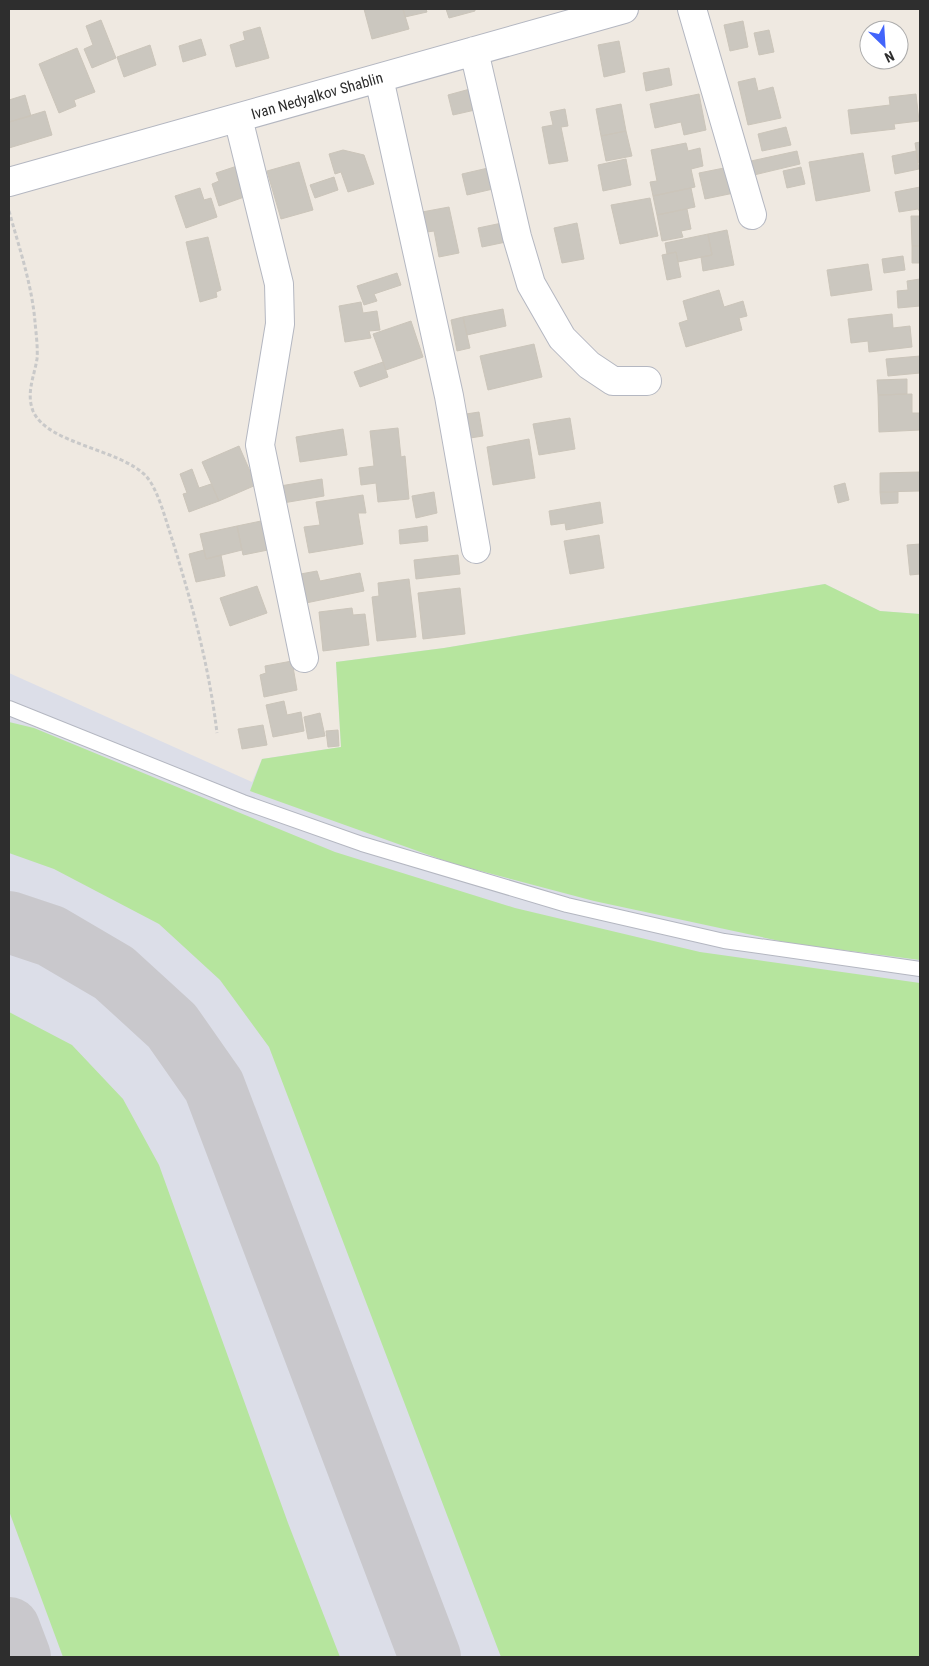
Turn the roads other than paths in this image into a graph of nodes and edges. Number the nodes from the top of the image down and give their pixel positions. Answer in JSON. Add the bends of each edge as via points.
{"nodes":[{"id":1,"x":624,"y":9,"type":"edge"},
{"id":2,"x":692,"y":9,"type":"edge"},
{"id":3,"x":583,"y":15,"type":"edge"},
{"id":4,"x":474,"y":51,"type":"junction"},
{"id":5,"x":380,"y":78,"type":"junction"},
{"id":6,"x":238,"y":118,"type":"junction"},
{"id":7,"x":9,"y":182,"type":"edge"},
{"id":8,"x":752,"y":215,"type":"dead end"},
{"id":9,"x":647,"y":381,"type":"dead end"},
{"id":10,"x":476,"y":548,"type":"dead end"},
{"id":11,"x":304,"y":658,"type":"dead end"},
{"id":12,"x":9,"y":708,"type":"edge"},
{"id":13,"x":920,"y":969,"type":"edge"}],
"edges":[{"from":1,"to":3,"type":"street","name":"Ivan Nedyalkov Shablin"},
{"from":2,"to":8,"type":"street"},
{"from":3,"to":4,"type":"street","name":"Ivan Nedyalkov Shablin"},
{"from":4,"to":5,"type":"street","name":"Ivan Nedyalkov Shablin"},
{"from":4,"to":9,"type":"street","via":[[531,284],[562,338],[589,365],[613,381]]},
{"from":5,"to":6,"type":"street","name":"Ivan Nedyalkov Shablin"},
{"from":5,"to":10,"type":"street","via":[[449,396]]},
{"from":6,"to":7,"type":"street","name":"Ivan Nedyalkov Shablin"},
{"from":6,"to":11,"type":"street","via":[[279,284],[280,324],[260,445]]},
{"from":12,"to":13,"type":"lane","via":[[243,802],[325,831],[566,905],[724,941]]}]}
